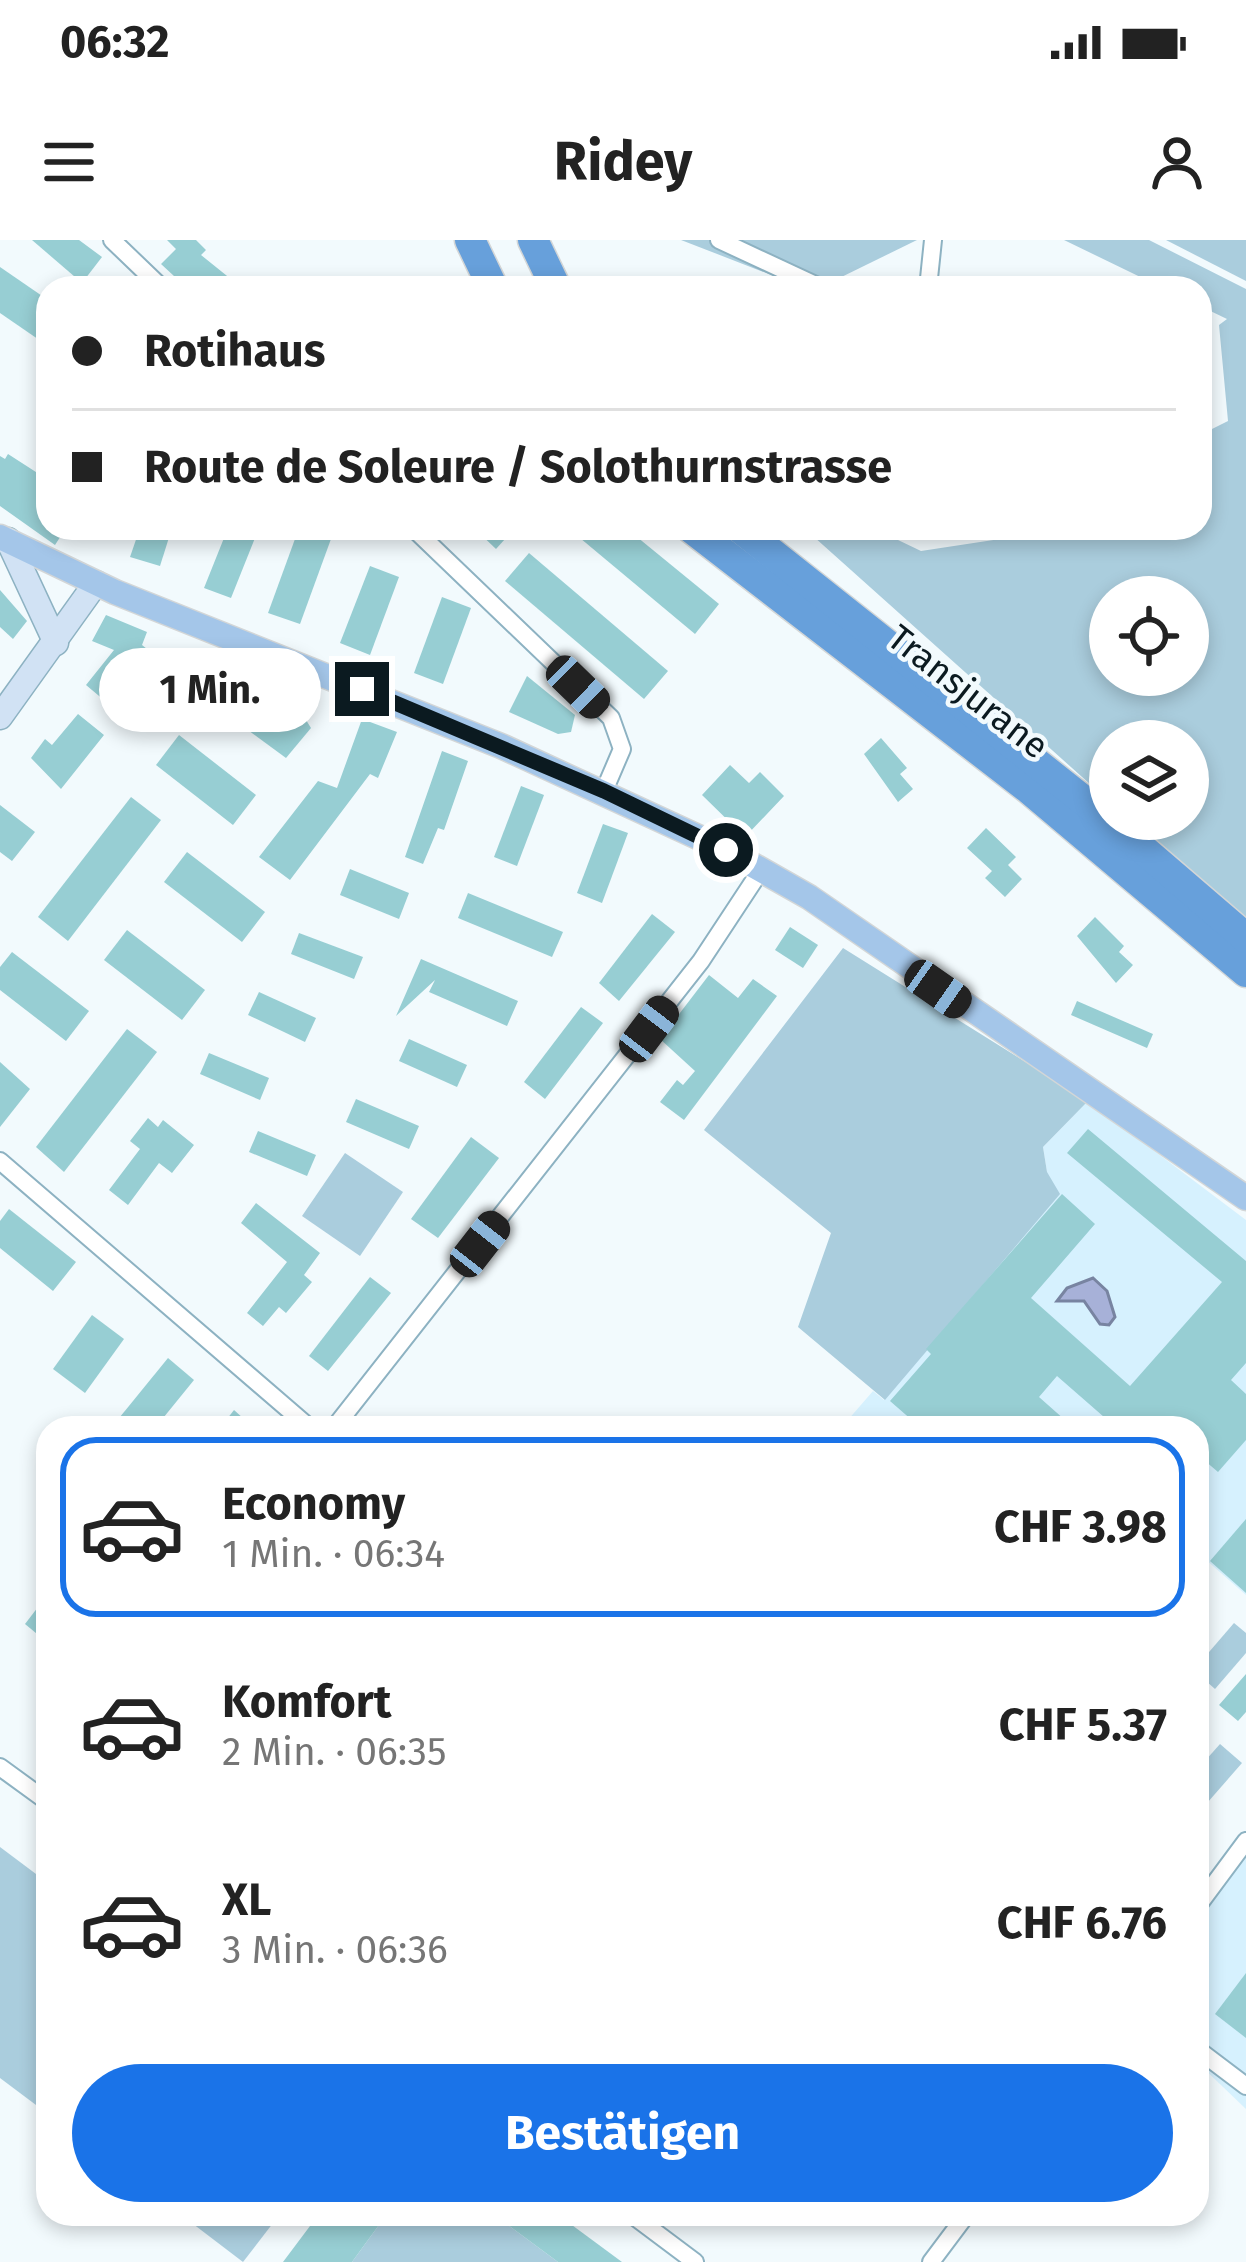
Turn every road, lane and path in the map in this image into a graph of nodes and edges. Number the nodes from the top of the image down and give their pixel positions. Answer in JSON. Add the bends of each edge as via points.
{"nodes":[{"id":1,"x":112,"y":240,"type":"edge"},
{"id":2,"x":470,"y":240,"type":"edge"},
{"id":3,"x":533,"y":240,"type":"edge"},
{"id":4,"x":718,"y":240,"type":"edge"},
{"id":5,"x":932,"y":240,"type":"edge"},
{"id":6,"x":150,"y":276,"type":"edge"},
{"id":7,"x":487,"y":276,"type":"edge"},
{"id":8,"x":550,"y":276,"type":"edge"},
{"id":9,"x":796,"y":276,"type":"edge"},
{"id":10,"x":929,"y":276,"type":"edge"},
{"id":11,"x":4,"y":538,"type":"edge"},
{"id":12,"x":426,"y":540,"type":"edge"},
{"id":13,"x":707,"y":540,"type":"edge"},
{"id":14,"x":755,"y":540,"type":"edge"},
{"id":15,"x":96,"y":583,"type":"junction"},
{"id":16,"x":56,"y":643,"type":"junction"},
{"id":17,"x":0,"y":717,"type":"edge"},
{"id":18,"x":604,"y":791,"type":"junction"},
{"id":19,"x":761,"y":870,"type":"junction"},
{"id":20,"x":1246,"y":938,"type":"edge"},
{"id":21,"x":1246,"y":972,"type":"edge"},
{"id":22,"x":0,"y":1161,"type":"edge"},
{"id":23,"x":1246,"y":1198,"type":"edge"},
{"id":24,"x":296,"y":1416,"type":"edge"},
{"id":25,"x":343,"y":1416,"type":"edge"},
{"id":26,"x":0,"y":1767,"type":"edge"},
{"id":27,"x":36,"y":1789,"type":"edge"},
{"id":28,"x":1246,"y":1841,"type":"edge"},
{"id":29,"x":1209,"y":1890,"type":"edge"},
{"id":30,"x":1209,"y":2058,"type":"edge"},
{"id":31,"x":1246,"y":2086,"type":"edge"},
{"id":32,"x":647,"y":2226,"type":"edge"},
{"id":33,"x":958,"y":2226,"type":"edge"},
{"id":34,"x":695,"y":2262,"type":"edge"},
{"id":35,"x":931,"y":2262,"type":"edge"}],
"edges":[{"from":1,"to":6,"type":"street"},
{"from":2,"to":7,"type":"highway"},
{"from":3,"to":8,"type":"highway"},
{"from":4,"to":9,"type":"street"},
{"from":5,"to":10,"type":"street"},
{"from":11,"to":15,"type":"main road"},
{"from":11,"to":16,"type":"street"},
{"from":12,"to":18,"type":"street","via":[[611,718],[622,749]]},
{"from":13,"to":21,"type":"highway","name":"Transjurane","via":[[1029,789]]},
{"from":14,"to":20,"type":"highway","name":"Transjurane"},
{"from":15,"to":16,"type":"street"},
{"from":15,"to":18,"type":"main road"},
{"from":16,"to":17,"type":"street"},
{"from":18,"to":19,"type":"main road"},
{"from":19,"to":23,"type":"main road"},
{"from":19,"to":25,"type":"street","via":[[688,978]]},
{"from":22,"to":24,"type":"street"},
{"from":26,"to":27,"type":"street"},
{"from":28,"to":29,"type":"street"},
{"from":30,"to":31,"type":"street"},
{"from":32,"to":34,"type":"street"},
{"from":33,"to":35,"type":"street"}]}
